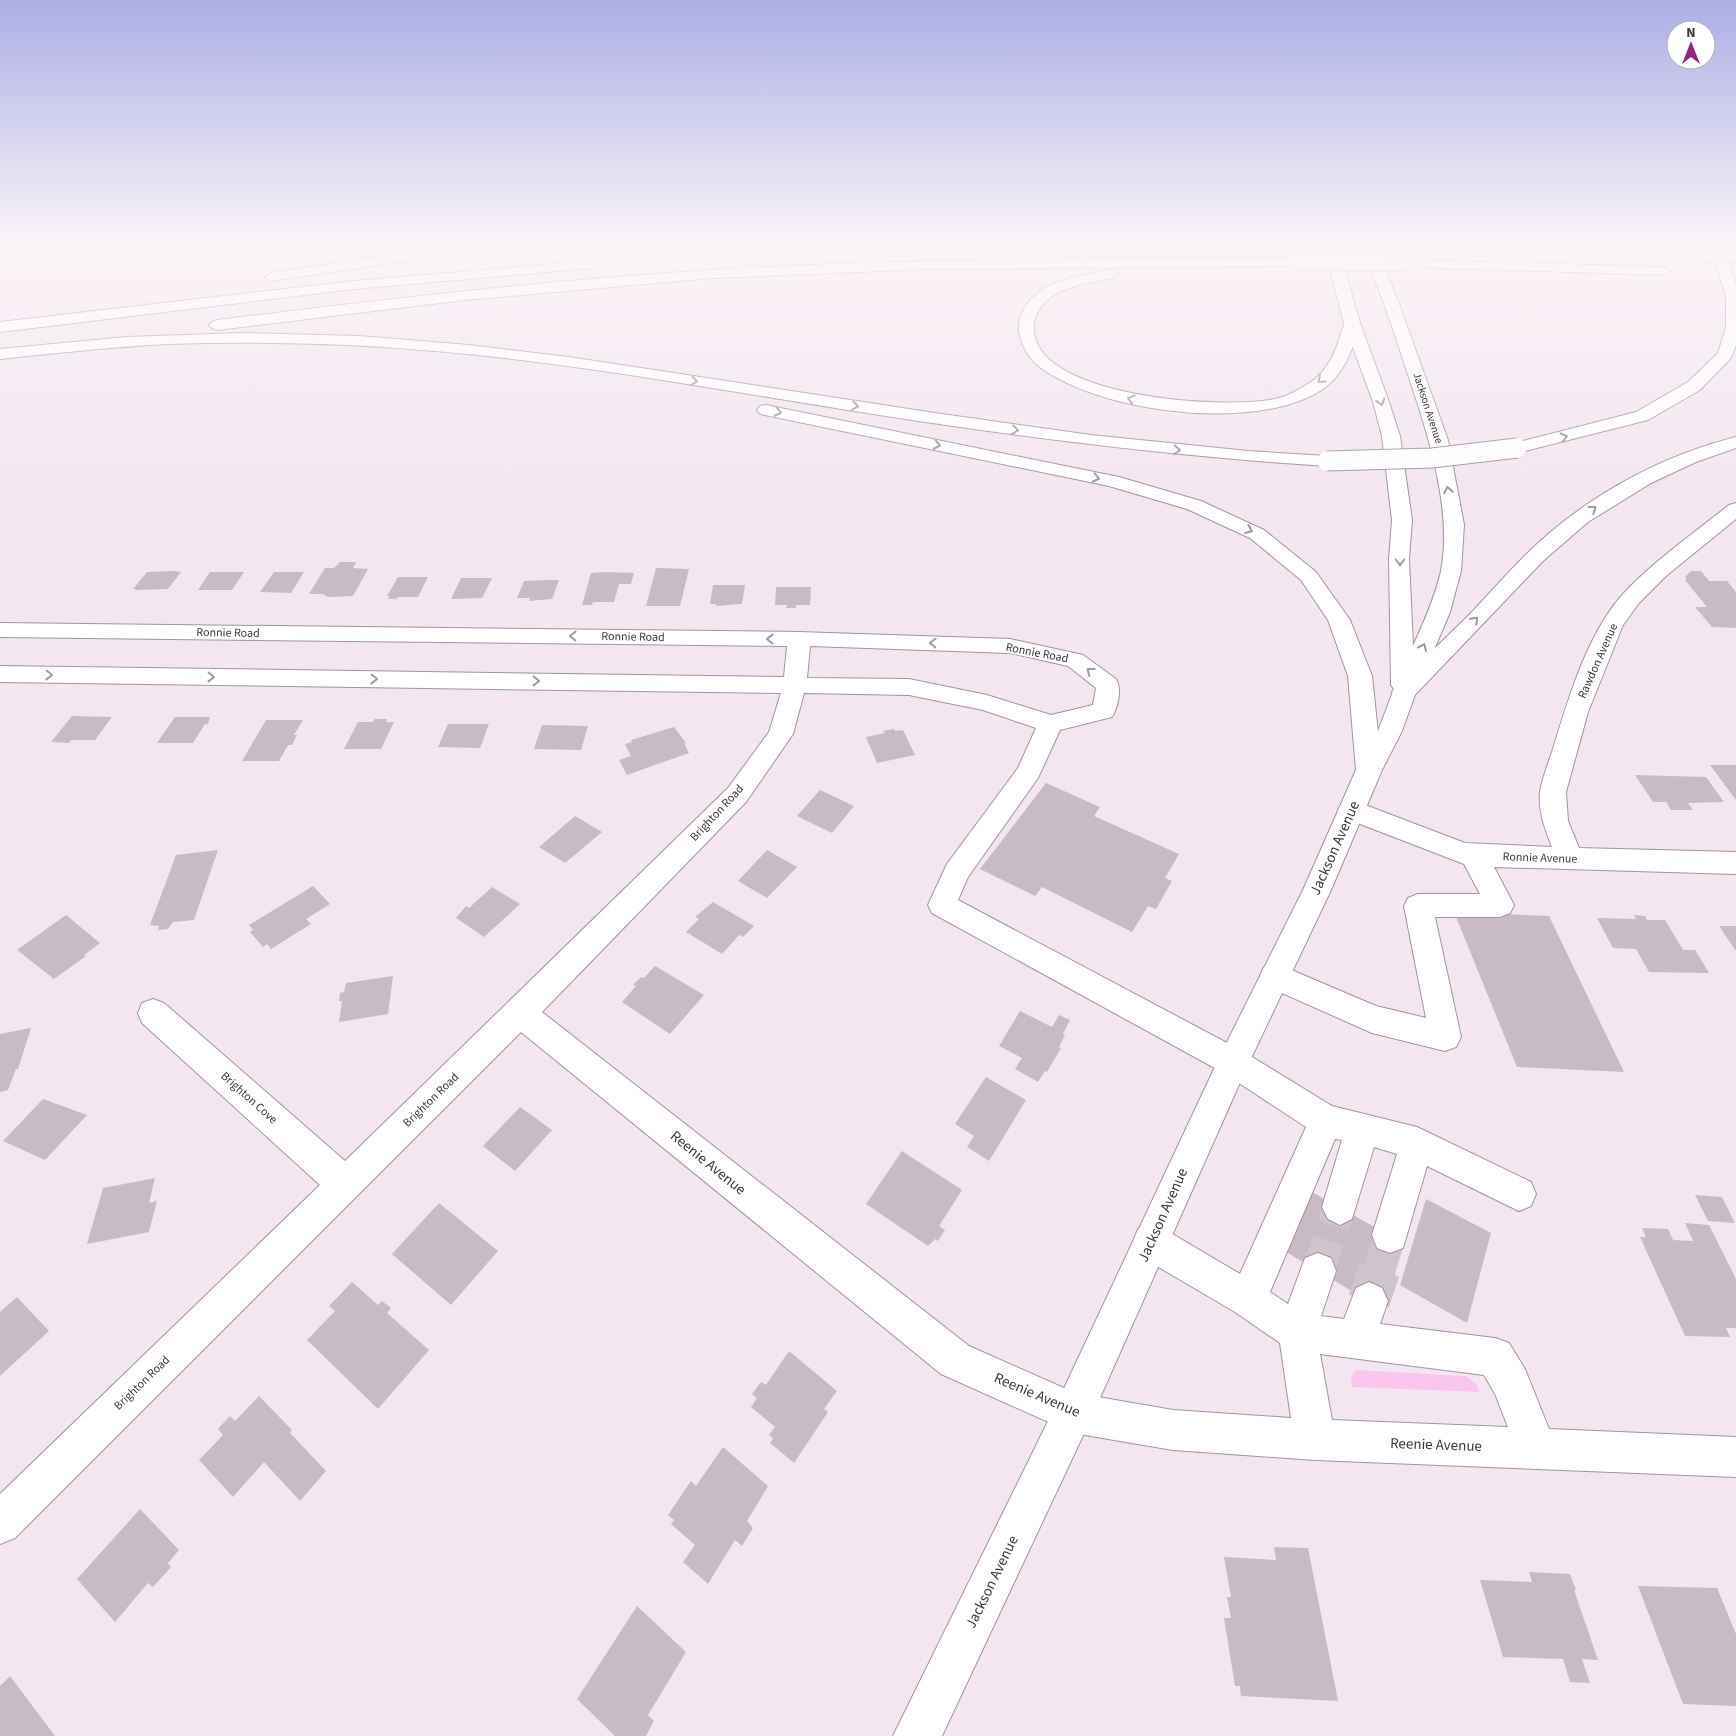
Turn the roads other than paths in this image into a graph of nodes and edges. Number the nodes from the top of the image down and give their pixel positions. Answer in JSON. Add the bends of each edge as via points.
{"nodes":[{"id":1,"x":25,"y":324,"type":"edge"},
{"id":2,"x":223,"y":324,"type":"edge"},
{"id":3,"x":1026,"y":324,"type":"edge"},
{"id":4,"x":1352,"y":324,"type":"edge"},
{"id":5,"x":1352,"y":324,"type":"edge"},
{"id":6,"x":1399,"y":324,"type":"edge"},
{"id":7,"x":1734,"y":324,"type":"edge"},
{"id":8,"x":0,"y":327,"type":"edge"},
{"id":9,"x":438,"y":346,"type":"junction"},
{"id":10,"x":0,"y":352,"type":"edge"},
{"id":11,"x":1736,"y":442,"type":"edge"},
{"id":12,"x":1736,"y":510,"type":"edge"},
{"id":13,"x":0,"y":630,"type":"edge"},
{"id":14,"x":799,"y":639,"type":"junction"},
{"id":15,"x":0,"y":674,"type":"edge"},
{"id":16,"x":795,"y":684,"type":"junction"},
{"id":17,"x":1404,"y":692,"type":"junction"},
{"id":18,"x":1050,"y":724,"type":"junction"},
{"id":19,"x":1369,"y":770,"type":"junction"},
{"id":20,"x":1351,"y":810,"type":"junction"},
{"id":21,"x":1473,"y":854,"type":"junction"},
{"id":22,"x":1570,"y":859,"type":"junction"},
{"id":23,"x":1736,"y":863,"type":"edge"},
{"id":24,"x":1275,"y":976,"type":"junction"},
{"id":25,"x":153,"y":1012,"type":"dead end"},
{"id":26,"x":520,"y":1012,"type":"junction"},
{"id":27,"x":1233,"y":1062,"type":"junction"},
{"id":28,"x":1326,"y":1121,"type":"junction"},
{"id":29,"x":1362,"y":1128,"type":"junction"},
{"id":30,"x":1417,"y":1143,"type":"junction"},
{"id":31,"x":345,"y":1184,"type":"junction"},
{"id":32,"x":1520,"y":1194,"type":"dead end"},
{"id":33,"x":1340,"y":1207,"type":"tunnel mouth"},
{"id":34,"x":1390,"y":1235,"type":"tunnel mouth"},
{"id":35,"x":1151,"y":1242,"type":"junction"},
{"id":36,"x":1318,"y":1271,"type":"tunnel mouth"},
{"id":37,"x":1248,"y":1299,"type":"junction"},
{"id":38,"x":1369,"y":1301,"type":"tunnel mouth"},
{"id":39,"x":1297,"y":1332,"type":"junction"},
{"id":40,"x":1355,"y":1340,"type":"junction"},
{"id":41,"x":1073,"y":1413,"type":"junction"},
{"id":42,"x":1315,"y":1440,"type":"junction"},
{"id":43,"x":1536,"y":1449,"type":"junction"},
{"id":44,"x":1736,"y":1457,"type":"edge"},
{"id":45,"x":0,"y":1523,"type":"edge"},
{"id":46,"x":917,"y":1736,"type":"edge"}],
"edges":[{"from":1,"to":8,"type":"main road"},
{"from":2,"to":10,"type":"main road"},
{"from":4,"to":3,"type":"main road","one_way":true,"via":[[1343,357],[1322,381],[1305,393],[1271,405],[1203,409],[1145,402],[1076,383],[1039,359],[1025,333]]},
{"from":5,"to":17,"type":"main road","name":"Jackson Avenue","one_way":true,"via":[[1391,436],[1402,520]]},
{"from":17,"to":6,"type":"main road","name":"Jackson Avenue","one_way":true,"via":[[1439,612],[1451,571],[1454,525],[1439,440]]},
{"from":9,"to":7,"type":"main road","one_way":true,"bridge":true,"via":[[561,361],[990,427],[1168,449],[1327,460],[1432,458],[1517,448],[1642,416],[1694,386],[1724,355]]},
{"from":9,"to":10,"type":"main road","via":[[238,339],[129,342]]},
{"from":9,"to":19,"type":"main road","one_way":true,"via":[[559,367],[1112,481],[1194,506],[1257,534],[1309,576],[1339,620],[1360,676]]},
{"from":17,"to":11,"type":"main road","one_way":true,"via":[[1562,532],[1593,509],[1662,470]]},
{"from":12,"to":22,"type":"main road","name":"Rawdon Avenue","via":[[1659,572],[1631,598],[1612,624],[1576,712],[1553,792],[1555,821]]},
{"from":14,"to":13,"type":"main road","name":"Ronnie Road","one_way":true},
{"from":14,"to":16,"type":"main road","name":"Brighton Road"},
{"from":18,"to":14,"type":"main road","name":"Ronnie Road","one_way":true,"via":[[1104,711],[1108,684],[1075,660],[1010,646]]},
{"from":15,"to":16,"type":"main road","one_way":true},
{"from":16,"to":18,"type":"main road","via":[[909,686],[987,703]]},
{"from":16,"to":26,"type":"main road","name":"Brighton Road","via":[[782,734],[737,795]]},
{"from":17,"to":19,"type":"main road","name":"Jackson Avenue","via":[[1390,731]]},
{"from":18,"to":27,"type":"main road","via":[[1029,772],[957,872],[942,905]]},
{"from":19,"to":20,"type":"main road","name":"Jackson Avenue"},
{"from":20,"to":21,"type":"main road","name":"Ronnie Avenue","via":[[1432,842]]},
{"from":20,"to":24,"type":"main road","name":"Jackson Avenue"},
{"from":21,"to":22,"type":"main road","name":"Ronnie Avenue"},
{"from":21,"to":24,"type":"main road","via":[[1500,905],[1418,906],[1445,1037],[1372,1019]]},
{"from":22,"to":23,"type":"main road","name":"Ronnie Avenue"},
{"from":24,"to":27,"type":"main road","name":"Jackson Avenue"},
{"from":25,"to":31,"type":"main road","name":"Brighton Cove"},
{"from":26,"to":31,"type":"main road","name":"Brighton Road"},
{"from":26,"to":41,"type":"main road","name":"Reenie Avenue","via":[[955,1360]]},
{"from":27,"to":28,"type":"main road"},
{"from":27,"to":35,"type":"main road","name":"Jackson Avenue"},
{"from":28,"to":29,"type":"main road"},
{"from":28,"to":37,"type":"main road"},
{"from":29,"to":30,"type":"main road"},
{"from":29,"to":33,"type":"main road"},
{"from":30,"to":32,"type":"main road"},
{"from":30,"to":34,"type":"main road"},
{"from":31,"to":45,"type":"main road","name":"Brighton Road"},
{"from":35,"to":37,"type":"main road"},
{"from":35,"to":41,"type":"main road","name":"Jackson Avenue"},
{"from":36,"to":39,"type":"main road"},
{"from":37,"to":39,"type":"main road"},
{"from":38,"to":40,"type":"main road"},
{"from":39,"to":40,"type":"main road"},
{"from":39,"to":42,"type":"main road"},
{"from":40,"to":43,"type":"main road","via":[[1495,1357],[1511,1382]]},
{"from":41,"to":42,"type":"main road","name":"Reenie Avenue","via":[[1173,1430]]},
{"from":41,"to":46,"type":"main road","name":"Jackson Avenue"},
{"from":42,"to":43,"type":"main road","name":"Reenie Avenue"},
{"from":43,"to":44,"type":"main road","name":"Reenie Avenue"}]}
